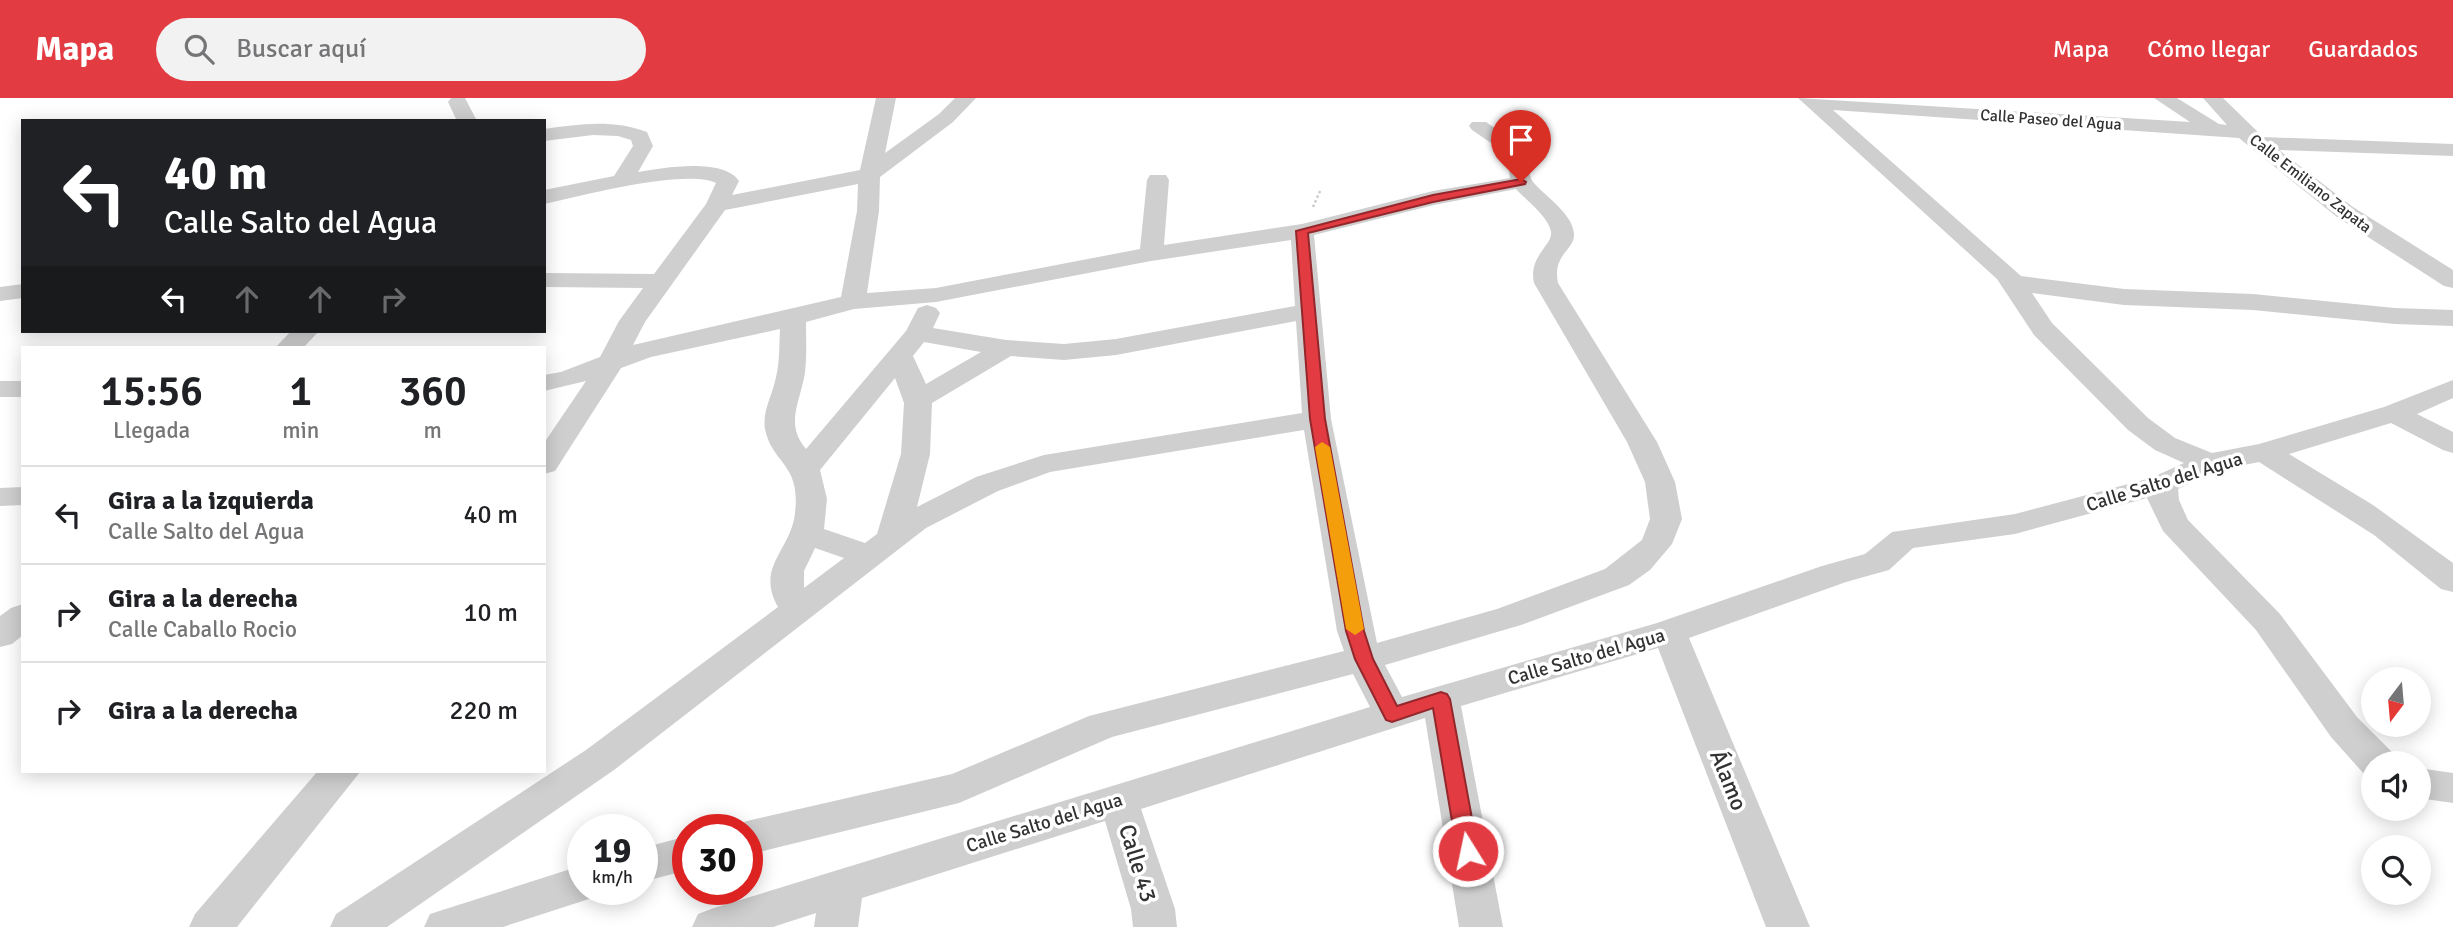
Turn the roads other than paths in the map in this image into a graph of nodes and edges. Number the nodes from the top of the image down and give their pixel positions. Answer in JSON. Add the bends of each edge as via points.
{"nodes":[{"id":1,"x":886,"y":98,"type":"edge"},
{"id":2,"x":966,"y":98,"type":"edge"},
{"id":3,"x":2164,"y":98,"type":"edge"},
{"id":4,"x":2213,"y":98,"type":"edge"},
{"id":5,"x":1812,"y":101,"type":"edge"},
{"id":6,"x":457,"y":102,"type":"dead end"},
{"id":7,"x":466,"y":119,"type":"edge"},
{"id":8,"x":1479,"y":125,"type":"dead end"},
{"id":9,"x":2217,"y":130,"type":"junction"},
{"id":10,"x":546,"y":135,"type":"edge"},
{"id":11,"x":2252,"y":137,"type":"junction"},
{"id":12,"x":2453,"y":150,"type":"edge"},
{"id":13,"x":869,"y":175,"type":"junction"},
{"id":14,"x":623,"y":179,"type":"junction"},
{"id":15,"x":1158,"y":180,"type":"dead end"},
{"id":16,"x":1521,"y":182,"type":"junction"},
{"id":17,"x":546,"y":197,"type":"edge"},
{"id":18,"x":717,"y":205,"type":"junction"},
{"id":19,"x":1302,"y":231,"type":"junction"},
{"id":20,"x":1151,"y":254,"type":"junction"},
{"id":21,"x":546,"y":280,"type":"edge"},
{"id":22,"x":660,"y":281,"type":"junction"},
{"id":23,"x":2453,"y":281,"type":"edge"},
{"id":24,"x":2015,"y":283,"type":"junction"},
{"id":25,"x":21,"y":291,"type":"edge"},
{"id":26,"x":0,"y":293,"type":"edge"},
{"id":27,"x":936,"y":295,"type":"junction"},
{"id":28,"x":853,"y":302,"type":"junction"},
{"id":29,"x":1310,"y":311,"type":"junction"},
{"id":30,"x":793,"y":318,"type":"junction"},
{"id":31,"x":2453,"y":318,"type":"edge"},
{"id":32,"x":304,"y":333,"type":"edge"},
{"id":33,"x":918,"y":333,"type":"junction"},
{"id":34,"x":290,"y":346,"type":"edge"},
{"id":35,"x":1006,"y":348,"type":"junction"},
{"id":36,"x":900,"y":356,"type":"junction"},
{"id":37,"x":610,"y":363,"type":"junction"},
{"id":38,"x":546,"y":383,"type":"edge"},
{"id":39,"x":2453,"y":388,"type":"edge"},
{"id":40,"x":0,"y":389,"type":"edge"},
{"id":41,"x":21,"y":389,"type":"edge"},
{"id":42,"x":918,"y":400,"type":"junction"},
{"id":43,"x":2394,"y":413,"type":"junction"},
{"id":44,"x":1317,"y":419,"type":"junction"},
{"id":45,"x":2453,"y":444,"type":"edge"},
{"id":46,"x":2264,"y":452,"type":"junction"},
{"id":47,"x":546,"y":462,"type":"edge"},
{"id":48,"x":2209,"y":464,"type":"junction"},
{"id":49,"x":805,"y":469,"type":"junction"},
{"id":50,"x":2162,"y":485,"type":"junction"},
{"id":51,"x":21,"y":496,"type":"edge"},
{"id":52,"x":0,"y":497,"type":"edge"},
{"id":53,"x":807,"y":534,"type":"junction"},
{"id":54,"x":881,"y":547,"type":"junction"},
{"id":55,"x":2453,"y":581,"type":"edge"},
{"id":56,"x":797,"y":610,"type":"junction"},
{"id":57,"x":21,"y":618,"type":"edge"},
{"id":58,"x":1669,"y":632,"type":"junction"},
{"id":59,"x":21,"y":634,"type":"edge"},
{"id":60,"x":0,"y":635,"type":"edge"},
{"id":61,"x":1364,"y":659,"type":"junction"},
{"id":62,"x":1441,"y":699,"type":"junction"},
{"id":63,"x":1392,"y":715,"type":"junction"},
{"id":64,"x":2367,"y":751,"type":"edge"},
{"id":65,"x":339,"y":773,"type":"edge"},
{"id":66,"x":2431,"y":785,"type":"edge"},
{"id":67,"x":2453,"y":788,"type":"edge"},
{"id":68,"x":1118,"y":799,"type":"junction"},
{"id":69,"x":763,"y":834,"type":"edge"},
{"id":70,"x":567,"y":888,"type":"edge"},
{"id":71,"x":839,"y":906,"type":"edge"},
{"id":72,"x":211,"y":927,"type":"edge"},
{"id":73,"x":352,"y":927,"type":"edge"},
{"id":74,"x":446,"y":927,"type":"edge"},
{"id":75,"x":714,"y":927,"type":"edge"},
{"id":76,"x":1155,"y":927,"type":"edge"},
{"id":77,"x":1481,"y":927,"type":"edge"},
{"id":78,"x":1788,"y":927,"type":"edge"}],
"edges":[{"from":1,"to":13,"type":"street"},
{"from":2,"to":13,"type":"street"},
{"from":3,"to":9,"type":"street"},
{"from":4,"to":11,"type":"street","name":"Calle Emiliano Zapata"},
{"from":5,"to":9,"type":"street","name":"Calle Paseo del Agua"},
{"from":5,"to":24,"type":"street"},
{"from":6,"to":7,"type":"street"},
{"from":8,"to":16,"type":"street","via":[[1517,152]]},
{"from":9,"to":11,"type":"street","name":"Calle Paseo del Agua"},
{"from":10,"to":14,"type":"street","via":[[606,130],[640,136],[642,146]]},
{"from":11,"to":12,"type":"street","name":"Calle Paseo del Agua"},
{"from":11,"to":23,"type":"street","name":"Calle Emiliano Zapata","via":[[2364,226]]},
{"from":13,"to":18,"type":"street"},
{"from":13,"to":28,"type":"street","via":[[868,211]]},
{"from":14,"to":17,"type":"street"},
{"from":14,"to":18,"type":"street","via":[[724,176],[728,181]]},
{"from":15,"to":20,"type":"street"},
{"from":16,"to":19,"type":"street","via":[[1420,201]]},
{"from":16,"to":61,"type":"street","via":[[1555,217],[1563,232],[1546,259],[1546,283],[1642,442],[1660,482],[1666,519],[1656,544],[1617,577],[1508,617]]},
{"from":18,"to":22,"type":"street"},
{"from":19,"to":20,"type":"street"},
{"from":19,"to":29,"type":"street"},
{"from":20,"to":27,"type":"street"},
{"from":21,"to":22,"type":"street"},
{"from":22,"to":37,"type":"street"},
{"from":24,"to":31,"type":"street","via":[[2124,297]]},
{"from":24,"to":48,"type":"street","via":[[2032,317],[2138,424],[2165,444]]},
{"from":25,"to":26,"type":"street"},
{"from":27,"to":28,"type":"street"},
{"from":27,"to":33,"type":"street"},
{"from":28,"to":30,"type":"street"},
{"from":29,"to":35,"type":"street","via":[[1091,350]]},
{"from":29,"to":44,"type":"street"},
{"from":30,"to":37,"type":"street","via":[[644,351]]},
{"from":30,"to":49,"type":"street","via":[[790,377],[779,424],[787,446]]},
{"from":32,"to":34,"type":"street"},
{"from":33,"to":35,"type":"street"},
{"from":33,"to":36,"type":"street"},
{"from":35,"to":42,"type":"street"},
{"from":36,"to":42,"type":"street"},
{"from":36,"to":49,"type":"street"},
{"from":37,"to":38,"type":"street","via":[[586,375]]},
{"from":37,"to":47,"type":"street"},
{"from":39,"to":43,"type":"street","name":"Calle Salto del Agua"},
{"from":40,"to":41,"type":"street"},
{"from":42,"to":54,"type":"street","via":[[919,429],[912,468]]},
{"from":43,"to":45,"type":"street"},
{"from":43,"to":46,"type":"street","name":"Calle Salto del Agua"},
{"from":44,"to":54,"type":"street","via":[[1015,472],[948,502]]},
{"from":44,"to":61,"type":"street"},
{"from":46,"to":48,"type":"street","name":"Calle Salto del Agua"},
{"from":46,"to":55,"type":"street","via":[[2363,511]]},
{"from":48,"to":50,"type":"street","name":"Calle Salto del Agua"},
{"from":49,"to":53,"type":"street","via":[[812,510]]},
{"from":50,"to":58,"type":"street","name":"Calle Salto del Agua","via":[[2015,524],[1903,539],[1877,562]]},
{"from":50,"to":64,"type":"street","via":[[2162,500],[2174,524],[2268,622]]},
{"from":51,"to":52,"type":"street"},
{"from":53,"to":54,"type":"street"},
{"from":53,"to":56,"type":"street","via":[[785,575],[788,597]]},
{"from":54,"to":56,"type":"street"},
{"from":56,"to":73,"type":"street","via":[[600,760]]},
{"from":57,"to":60,"type":"street"},
{"from":58,"to":62,"type":"street","name":"Calle Salto del Agua"},
{"from":58,"to":78,"type":"street","name":"Álamo"},
{"from":59,"to":60,"type":"street"},
{"from":61,"to":63,"type":"street"},
{"from":61,"to":69,"type":"street","via":[[1102,726],[959,788]]},
{"from":62,"to":63,"type":"street","name":"Calle Salto del Agua"},
{"from":62,"to":77,"type":"street"},
{"from":63,"to":68,"type":"street","name":"Calle Salto del Agua"},
{"from":65,"to":72,"type":"street"},
{"from":66,"to":67,"type":"street"},
{"from":68,"to":71,"type":"street","name":"Calle Salto del Agua"},
{"from":68,"to":76,"type":"street","name":"Calle 43"},
{"from":70,"to":74,"type":"street"},
{"from":71,"to":75,"type":"street","name":"Calle Salto del Agua"}]}
